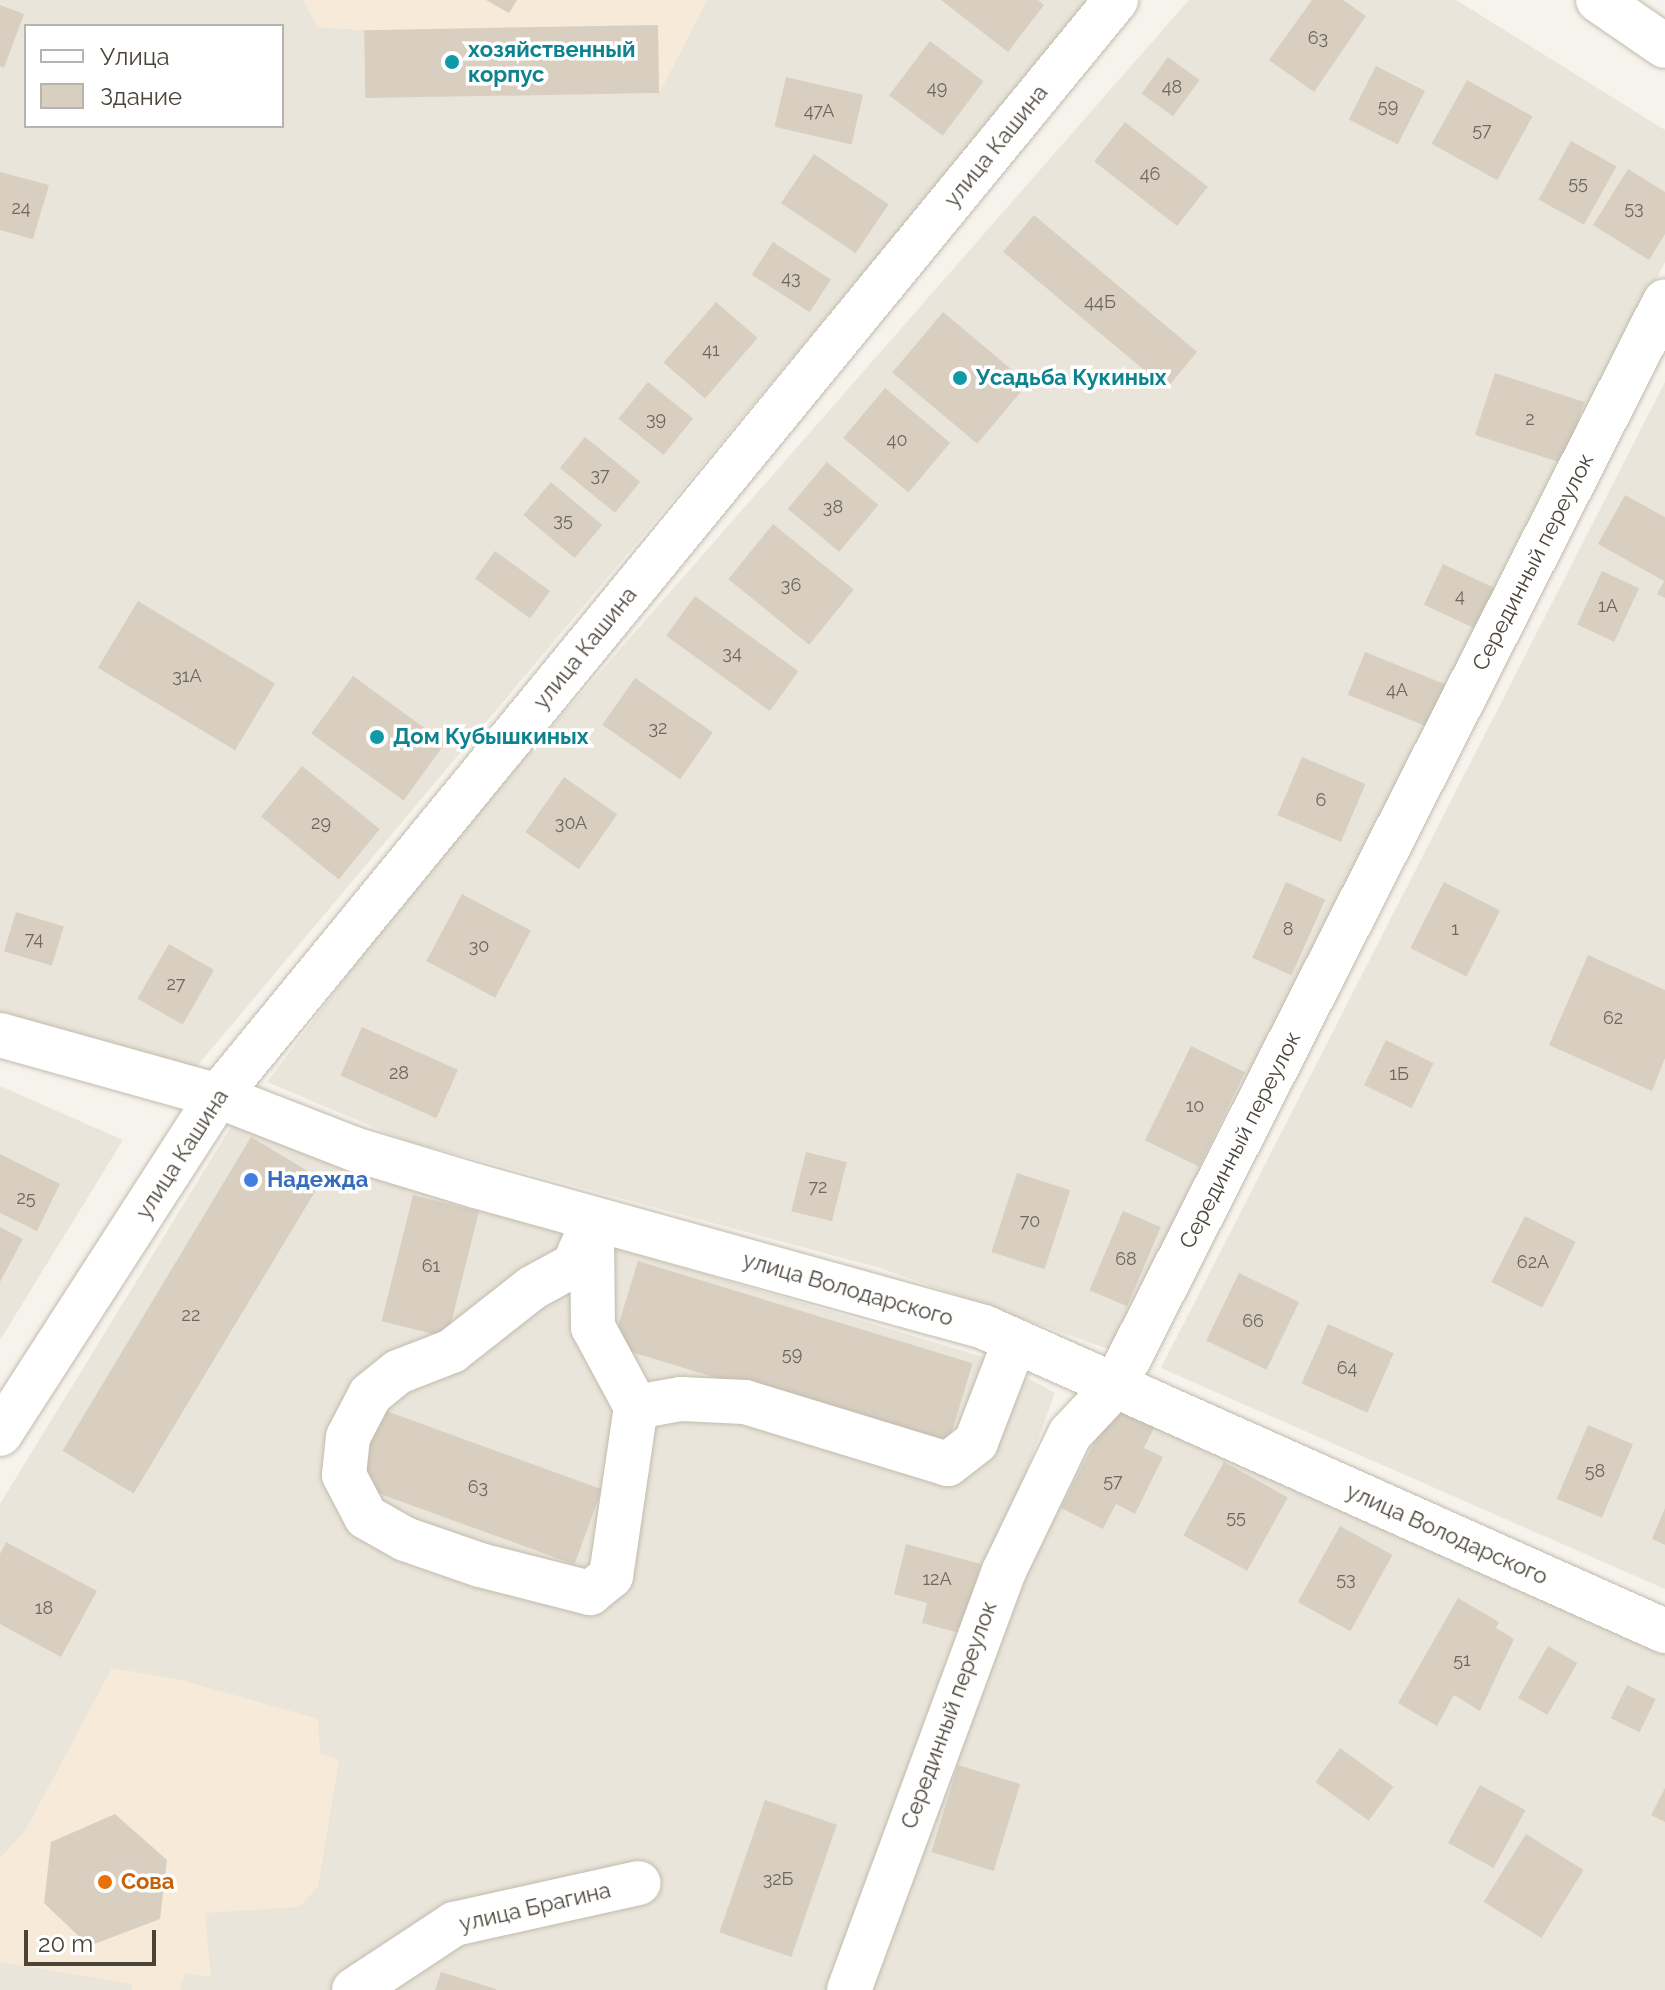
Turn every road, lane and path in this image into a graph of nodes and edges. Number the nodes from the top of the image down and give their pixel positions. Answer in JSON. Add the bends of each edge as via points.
{"nodes":[{"id":1,"x":1116,"y":0,"type":"edge"},
{"id":2,"x":1598,"y":0,"type":"edge"},
{"id":3,"x":1665,"y":46,"type":"edge"},
{"id":4,"x":1665,"y":301,"type":"edge"},
{"id":5,"x":0,"y":1035,"type":"edge"},
{"id":6,"x":218,"y":1096,"type":"junction"},
{"id":7,"x":594,"y":1219,"type":"junction"},
{"id":8,"x":1015,"y":1341,"type":"junction"},
{"id":9,"x":1115,"y":1386,"type":"junction"},
{"id":10,"x":636,"y":1407,"type":"junction"},
{"id":11,"x":0,"y":1434,"type":"edge"},
{"id":12,"x":1665,"y":1631,"type":"edge"},
{"id":13,"x":639,"y":1883,"type":"dead end"},
{"id":14,"x":354,"y":1990,"type":"edge"},
{"id":15,"x":849,"y":1990,"type":"edge"}],
"edges":[{"from":1,"to":6,"type":"street","name":"улица Кашина"},
{"from":2,"to":3,"type":"street"},
{"from":4,"to":9,"type":"street","name":"Серединный переулок"},
{"from":5,"to":6,"type":"street","name":"улица Володарского"},
{"from":6,"to":7,"type":"street","name":"улица Володарского","via":[[354,1149]]},
{"from":6,"to":11,"type":"street","name":"улица Кашина"},
{"from":7,"to":8,"type":"street","name":"улица Володарского","via":[[984,1327]]},
{"from":7,"to":10,"type":"street","via":[[588,1263],[593,1327]]},
{"from":7,"to":10,"type":"street","via":[[574,1265],[532,1288],[452,1351],[398,1372],[370,1395],[348,1437],[344,1475],[366,1517],[405,1539],[590,1593],[611,1576]]},
{"from":8,"to":9,"type":"street","name":"улица Володарского"},
{"from":8,"to":10,"type":"street","via":[[976,1442],[948,1464],[745,1402],[681,1399]]},
{"from":9,"to":12,"type":"street","name":"улица Володарского"},
{"from":9,"to":15,"type":"street","name":"Серединный переулок","via":[[1070,1434],[1004,1571]]},
{"from":13,"to":14,"type":"street","name":"улица Брагина","via":[[454,1924]]}]}
